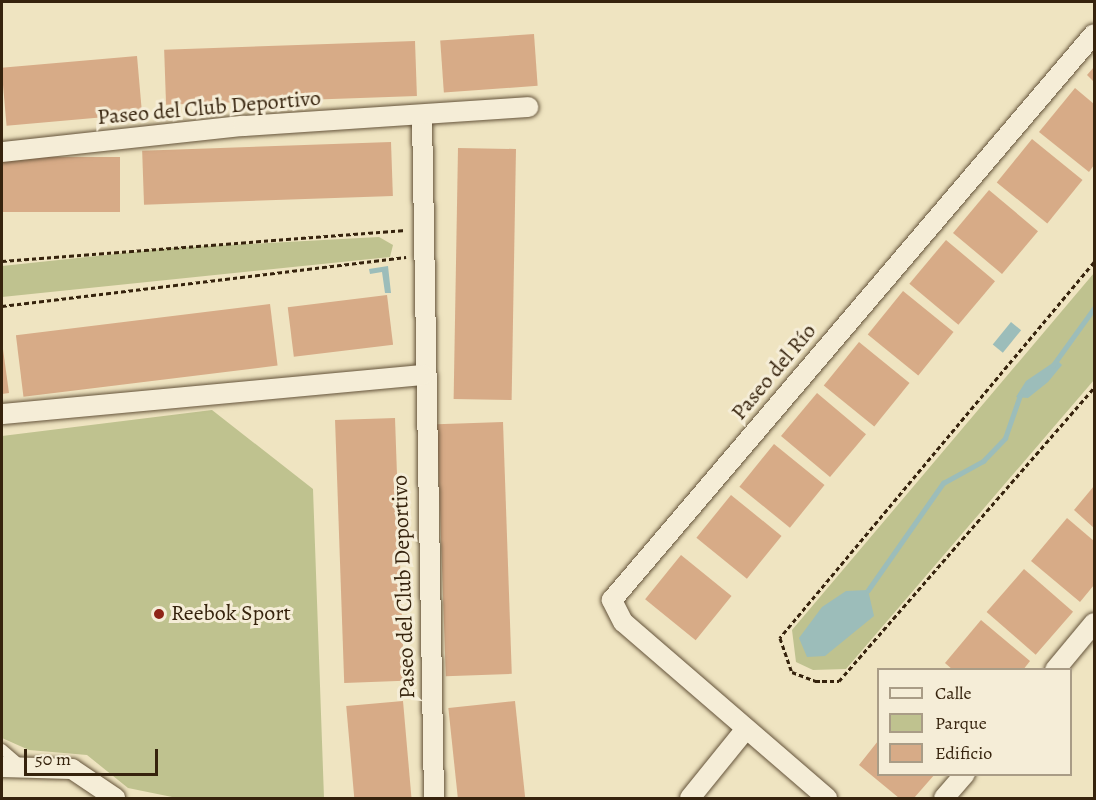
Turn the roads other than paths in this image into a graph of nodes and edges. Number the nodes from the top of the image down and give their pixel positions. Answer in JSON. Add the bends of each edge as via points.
{"nodes":[{"id":1,"x":1095,"y":34,"type":"edge"},
{"id":2,"x":528,"y":106,"type":"dead end"},
{"id":3,"x":422,"y":117,"type":"junction"},
{"id":4,"x":2,"y":152,"type":"edge"},
{"id":5,"x":423,"y":375,"type":"junction"},
{"id":6,"x":2,"y":414,"type":"edge"},
{"id":7,"x":1095,"y":623,"type":"edge"},
{"id":8,"x":1055,"y":668,"type":"edge"},
{"id":9,"x":745,"y":730,"type":"junction"},
{"id":10,"x":2,"y":749,"type":"edge"},
{"id":11,"x":10,"y":765,"type":"edge"},
{"id":12,"x":963,"y":776,"type":"edge"},
{"id":13,"x":115,"y":798,"type":"edge"},
{"id":14,"x":434,"y":798,"type":"edge"},
{"id":15,"x":690,"y":798,"type":"edge"},
{"id":16,"x":827,"y":798,"type":"edge"},
{"id":17,"x":944,"y":798,"type":"edge"}],
"edges":[{"from":1,"to":9,"type":"street","name":"Paseo del Río","via":[[612,600],[623,622]]},
{"from":2,"to":3,"type":"street","name":"Paseo del Club Deportivo"},
{"from":3,"to":4,"type":"street","name":"Paseo del Club Deportivo","via":[[243,126]]},
{"from":3,"to":5,"type":"street","name":"Paseo del Club Deportivo"},
{"from":5,"to":6,"type":"street"},
{"from":5,"to":14,"type":"street","name":"Paseo del Club Deportivo"},
{"from":7,"to":8,"type":"street"},
{"from":9,"to":15,"type":"street"},
{"from":9,"to":16,"type":"street","name":"Paseo del Río"},
{"from":10,"to":11,"type":"lane"},
{"from":11,"to":13,"type":"street","via":[[72,769]]},
{"from":12,"to":17,"type":"street"}]}
